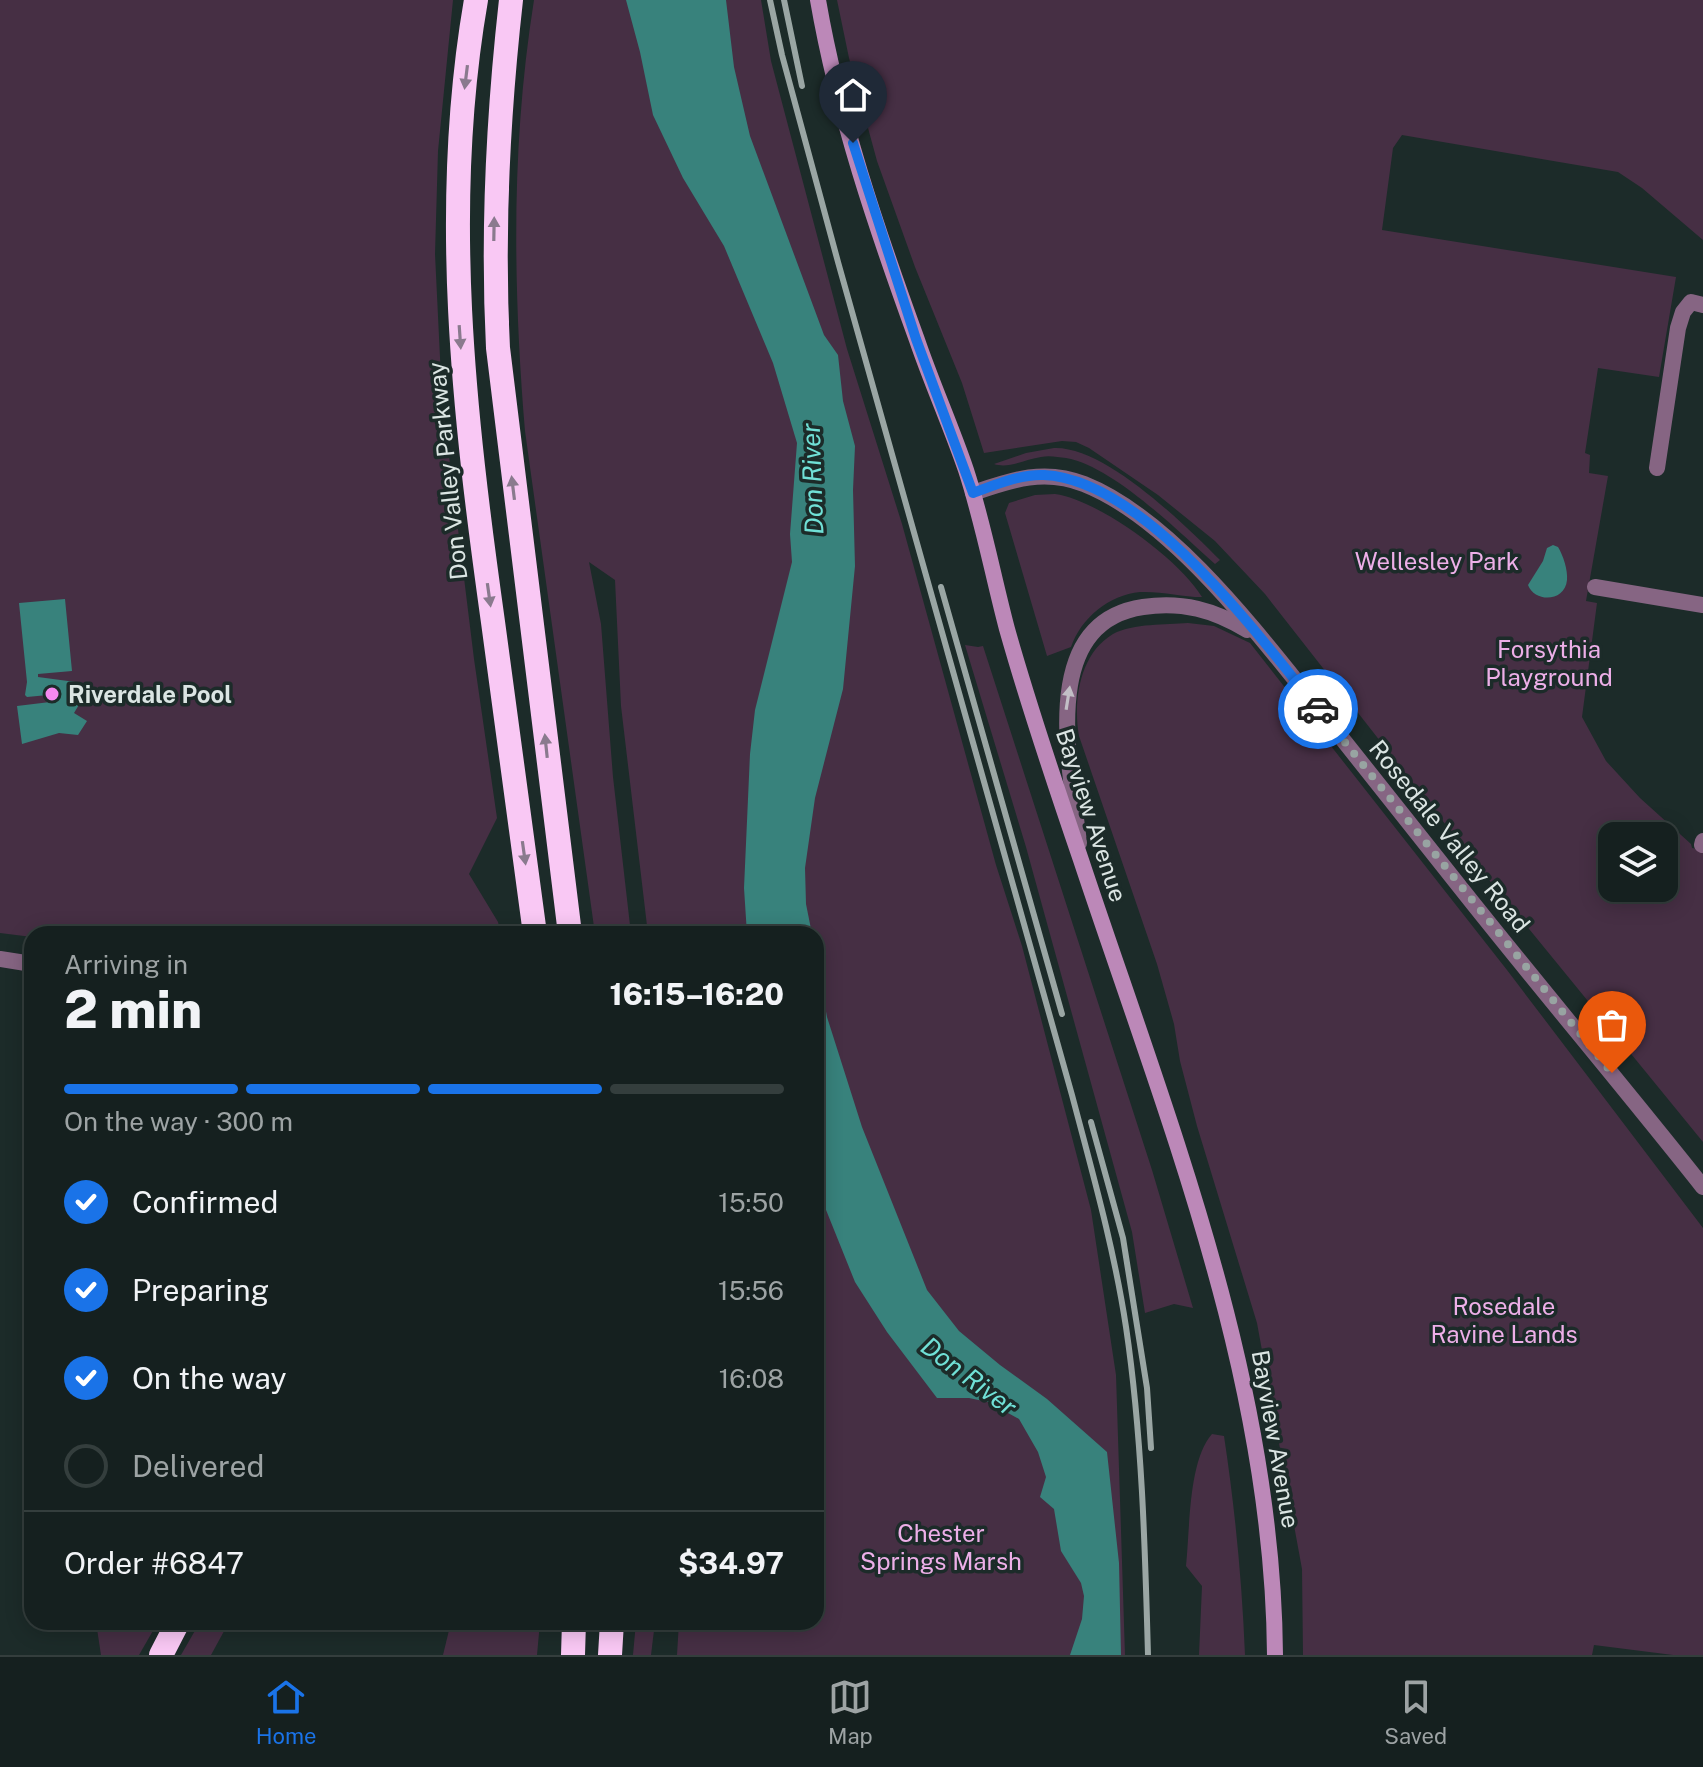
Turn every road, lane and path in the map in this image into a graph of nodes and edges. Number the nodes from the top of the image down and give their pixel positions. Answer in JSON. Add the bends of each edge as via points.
{"nodes":[{"id":1,"x":476,"y":0,"type":"edge"},
{"id":2,"x":511,"y":0,"type":"edge"},
{"id":3,"x":818,"y":0,"type":"edge"},
{"id":4,"x":1697,"y":304,"type":"edge"},
{"id":5,"x":1657,"y":468,"type":"dead end"},
{"id":6,"x":973,"y":493,"type":"junction"},
{"id":7,"x":1595,"y":587,"type":"dead end"},
{"id":8,"x":1703,"y":605,"type":"edge"},
{"id":9,"x":1263,"y":639,"type":"junction"},
{"id":10,"x":1081,"y":859,"type":"junction"},
{"id":11,"x":534,"y":926,"type":"edge"},
{"id":12,"x":569,"y":926,"type":"edge"},
{"id":13,"x":0,"y":959,"type":"edge"},
{"id":14,"x":24,"y":963,"type":"edge"},
{"id":15,"x":1703,"y":1187,"type":"edge"},
{"id":16,"x":174,"y":1630,"type":"edge"},
{"id":17,"x":574,"y":1630,"type":"edge"},
{"id":18,"x":612,"y":1630,"type":"edge"},
{"id":19,"x":161,"y":1655,"type":"edge"},
{"id":20,"x":573,"y":1655,"type":"edge"},
{"id":21,"x":610,"y":1655,"type":"edge"},
{"id":22,"x":1275,"y":1655,"type":"edge"}],
"edges":[{"from":1,"to":11,"type":"highway","name":"Don Valley Parkway","one_way":true,"via":[[461,116],[459,318],[473,486]]},
{"from":12,"to":2,"type":"highway","one_way":true,"via":[[498,348],[495,194]]},
{"from":3,"to":6,"type":"main road","name":"Bayview Avenue","via":[[861,174]]},
{"from":4,"to":5,"type":"street","via":[[1683,312],[1678,328]]},
{"from":6,"to":9,"type":"street","name":"Rosedale Valley Road","via":[[1041,475],[1085,484],[1158,531]]},
{"from":6,"to":10,"type":"main road","name":"Bayview Avenue","via":[[1009,634]]},
{"from":7,"to":8,"type":"street"},
{"from":10,"to":9,"type":"street","one_way":true,"via":[[1065,712],[1081,649],[1098,627],[1123,610],[1195,606]]},
{"from":9,"to":15,"type":"street","name":"Rosedale Valley Road"},
{"from":10,"to":22,"type":"main road","name":"Bayview Avenue","via":[[1200,1213],[1232,1329],[1258,1457]]},
{"from":13,"to":14,"type":"street"},
{"from":16,"to":19,"type":"highway"},
{"from":17,"to":20,"type":"highway"},
{"from":18,"to":21,"type":"highway"}]}
